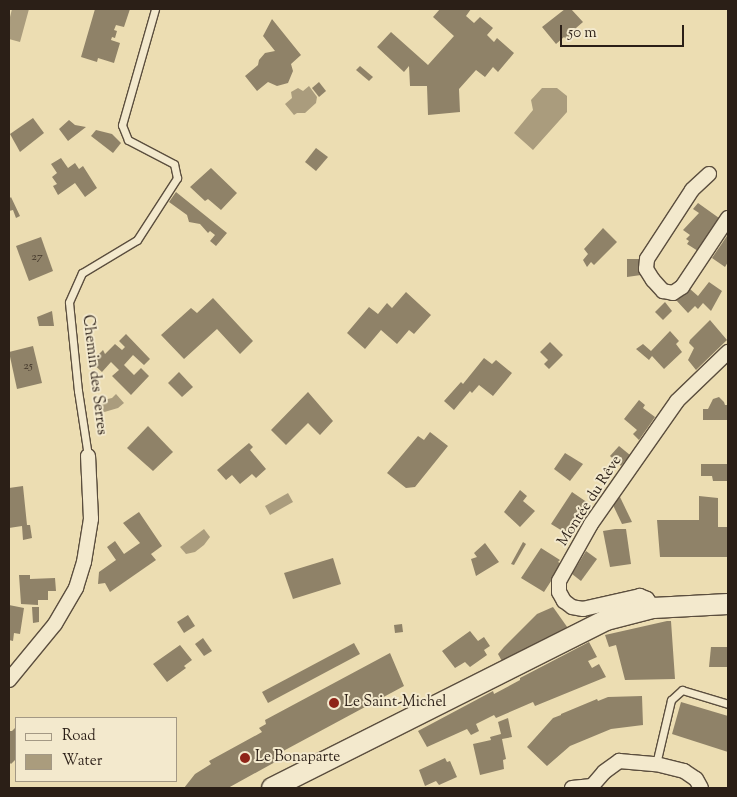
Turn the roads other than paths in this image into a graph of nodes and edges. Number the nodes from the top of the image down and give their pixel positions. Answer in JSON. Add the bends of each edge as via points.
{"nodes":[{"id":1,"x":156,"y":9,"type":"edge"},
{"id":2,"x":709,"y":174,"type":"dead end"},
{"id":3,"x":728,"y":218,"type":"edge"},
{"id":4,"x":728,"y":352,"type":"edge"},
{"id":5,"x":88,"y":456,"type":"joint"},
{"id":6,"x":728,"y":604,"type":"edge"},
{"id":7,"x":653,"y":608,"type":"junction"},
{"id":8,"x":9,"y":680,"type":"edge"},
{"id":9,"x":728,"y":704,"type":"edge"},
{"id":10,"x":656,"y":764,"type":"junction"},
{"id":11,"x":593,"y":787,"type":"edge"},
{"id":12,"x":272,"y":788,"type":"edge"},
{"id":13,"x":572,"y":788,"type":"edge"},
{"id":14,"x":700,"y":788,"type":"edge"}],
"edges":[{"from":1,"to":5,"type":"lane","name":"Chemin des Serres","via":[[122,125],[128,140],[174,164],[177,178],[137,240],[82,273],[69,302]]},
{"from":2,"to":3,"type":"street","via":[[692,190],[647,259],[646,269],[652,280],[663,291],[672,293],[682,287]]},
{"from":4,"to":7,"type":"street","name":"Montée du Rêve","via":[[676,401],[591,524],[559,581],[559,592],[572,607],[583,609],[640,596],[647,599]]},
{"from":5,"to":8,"type":"street","name":"Chemin des Serres","via":[[91,519],[76,588],[55,624]]},
{"from":6,"to":7,"type":"main road"},
{"from":7,"to":12,"type":"main road","via":[[606,620]]},
{"from":9,"to":10,"type":"lane","via":[[682,690],[671,700]]},
{"from":10,"to":11,"type":"street","via":[[619,761],[604,772]]},
{"from":10,"to":14,"type":"street","via":[[684,771],[696,779]]},
{"from":11,"to":13,"type":"street"}]}
